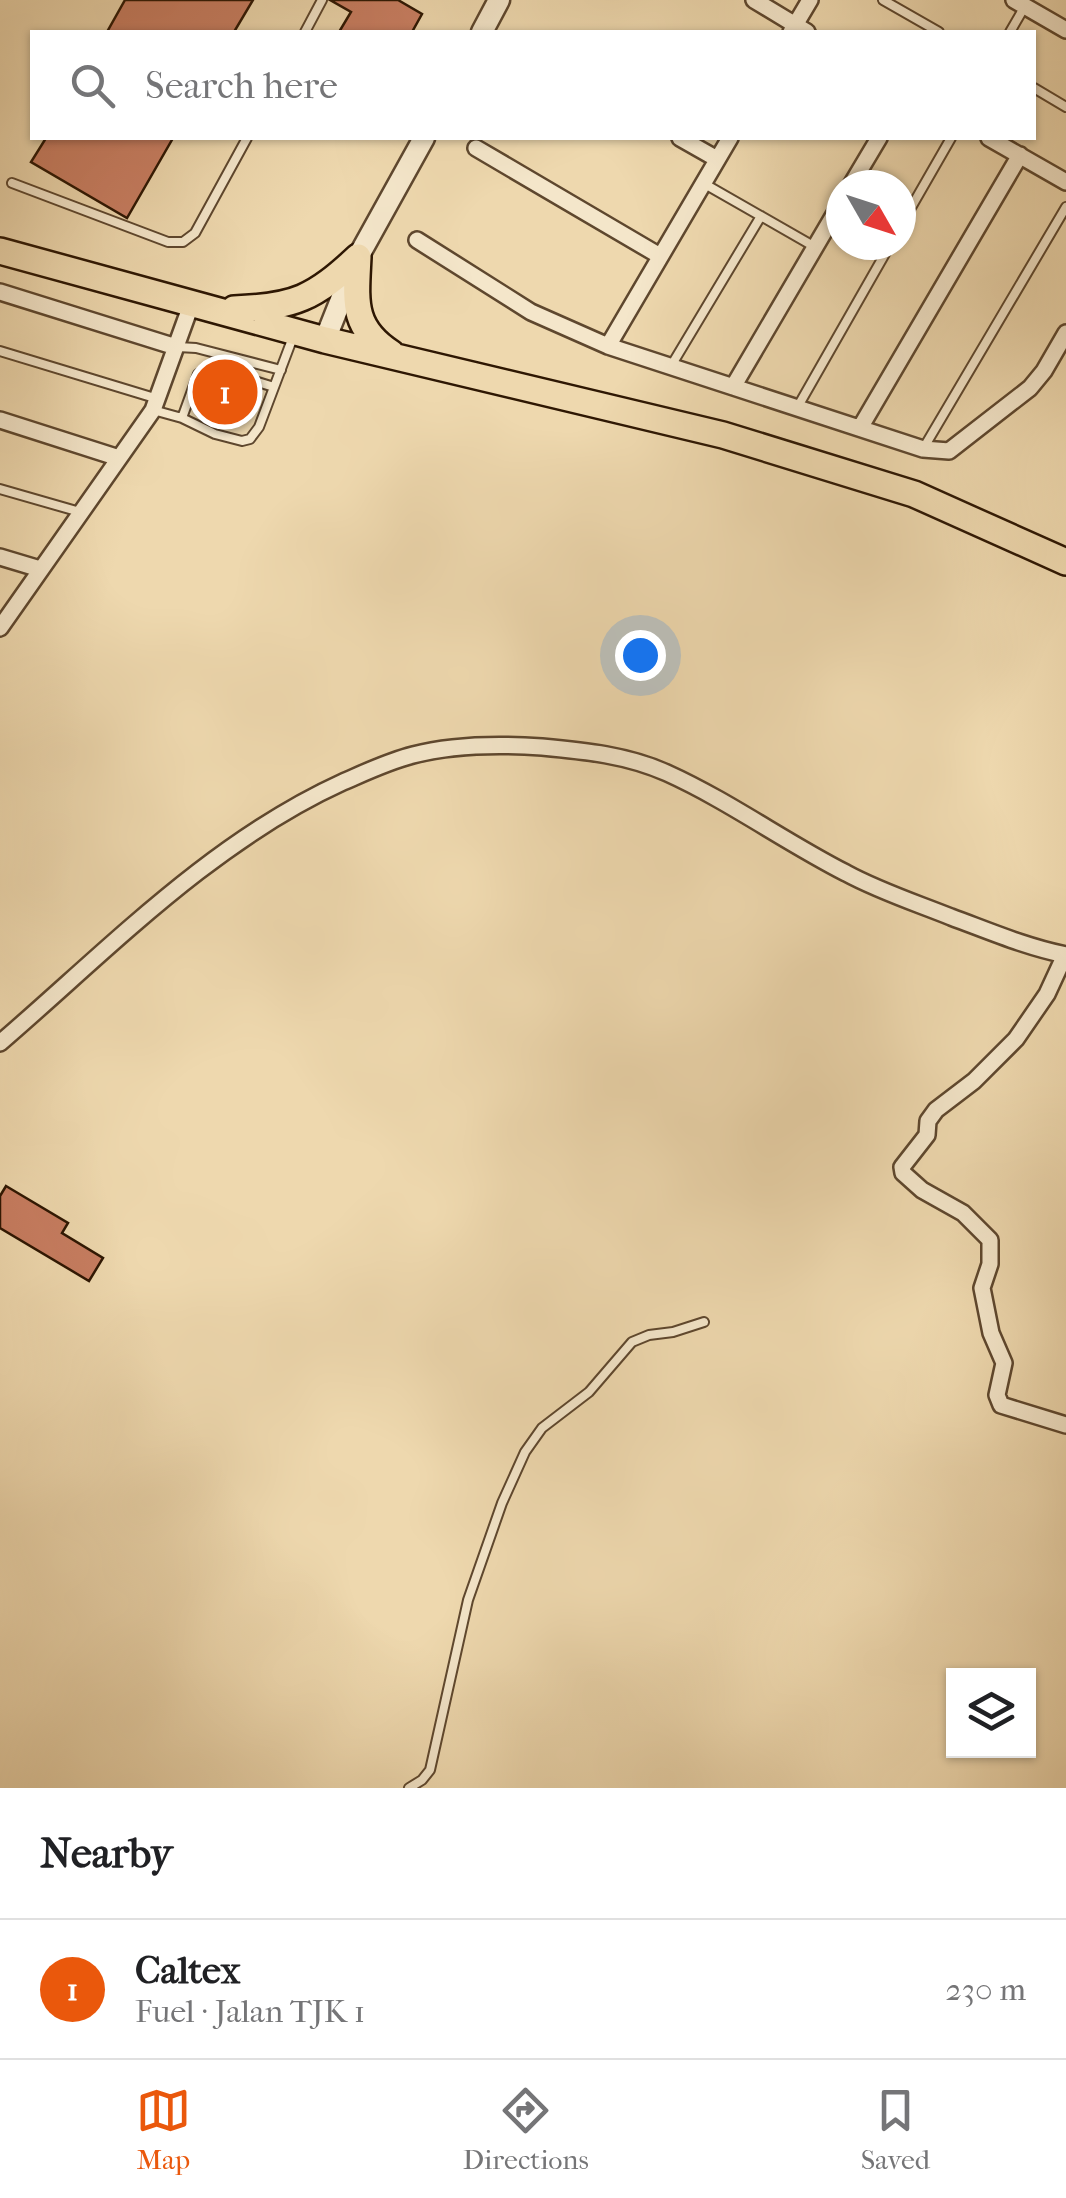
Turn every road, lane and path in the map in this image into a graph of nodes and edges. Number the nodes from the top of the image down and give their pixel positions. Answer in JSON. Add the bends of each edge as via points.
{"nodes":[{"id":1,"x":322,"y":0,"type":"edge"},
{"id":2,"x":499,"y":0,"type":"edge"},
{"id":3,"x":754,"y":0,"type":"edge"},
{"id":4,"x":810,"y":0,"type":"edge"},
{"id":5,"x":884,"y":0,"type":"edge"},
{"id":6,"x":1020,"y":3,"type":"edge"},
{"id":7,"x":306,"y":30,"type":"edge"},
{"id":8,"x":483,"y":30,"type":"edge"},
{"id":9,"x":798,"y":30,"type":"edge"},
{"id":10,"x":936,"y":30,"type":"edge"},
{"id":11,"x":1011,"y":30,"type":"edge"},
{"id":12,"x":1066,"y":30,"type":"edge"},
{"id":13,"x":1036,"y":89,"type":"edge"},
{"id":14,"x":1066,"y":107,"type":"edge"},
{"id":15,"x":247,"y":140,"type":"edge"},
{"id":16,"x":423,"y":140,"type":"edge"},
{"id":17,"x":684,"y":140,"type":"edge"},
{"id":18,"x":729,"y":140,"type":"edge"},
{"id":19,"x":878,"y":140,"type":"edge"},
{"id":20,"x":949,"y":140,"type":"edge"},
{"id":21,"x":993,"y":140,"type":"edge"},
{"id":22,"x":476,"y":148,"type":"dead end"},
{"id":23,"x":1020,"y":155,"type":"junction"},
{"id":24,"x":717,"y":159,"type":"junction"},
{"id":25,"x":860,"y":170,"type":"edge"},
{"id":26,"x":1066,"y":182,"type":"edge"},
{"id":27,"x":12,"y":183,"type":"dead end"},
{"id":28,"x":703,"y":183,"type":"junction"},
{"id":29,"x":916,"y":198,"type":"edge"},
{"id":30,"x":1066,"y":206,"type":"edge"},
{"id":31,"x":761,"y":216,"type":"junction"},
{"id":32,"x":826,"y":228,"type":"edge"},
{"id":33,"x":417,"y":240,"type":"dead end"},
{"id":34,"x":815,"y":247,"type":"junction"},
{"id":35,"x":0,"y":251,"type":"edge"},
{"id":36,"x":660,"y":256,"type":"junction"},
{"id":37,"x":358,"y":257,"type":"junction"},
{"id":38,"x":882,"y":260,"type":"edge"},
{"id":39,"x":0,"y":292,"type":"edge"},
{"id":40,"x":201,"y":307,"type":"junction"},
{"id":41,"x":294,"y":332,"type":"junction"},
{"id":42,"x":1066,"y":333,"type":"edge"},
{"id":43,"x":325,"y":340,"type":"junction"},
{"id":44,"x":608,"y":346,"type":"junction"},
{"id":45,"x":176,"y":348,"type":"junction"},
{"id":46,"x":0,"y":351,"type":"edge"},
{"id":47,"x":398,"y":358,"type":"junction"},
{"id":48,"x":670,"y":366,"type":"junction"},
{"id":49,"x":281,"y":370,"type":"junction"},
{"id":50,"x":733,"y":386,"type":"junction"},
{"id":51,"x":274,"y":387,"type":"junction"},
{"id":52,"x":155,"y":404,"type":"junction"},
{"id":53,"x":798,"y":408,"type":"junction"},
{"id":54,"x":182,"y":418,"type":"junction"},
{"id":55,"x":0,"y":420,"type":"edge"},
{"id":56,"x":860,"y":428,"type":"junction"},
{"id":57,"x":923,"y":449,"type":"junction"},
{"id":58,"x":119,"y":458,"type":"junction"},
{"id":59,"x":0,"y":488,"type":"edge"},
{"id":60,"x":80,"y":512,"type":"junction"},
{"id":61,"x":0,"y":557,"type":"edge"},
{"id":62,"x":1066,"y":562,"type":"edge"},
{"id":63,"x":40,"y":570,"type":"junction"},
{"id":64,"x":0,"y":628,"type":"edge"},
{"id":65,"x":1066,"y":955,"type":"edge"},
{"id":66,"x":0,"y":1043,"type":"edge"},
{"id":67,"x":704,"y":1322,"type":"dead end"},
{"id":68,"x":1066,"y":1425,"type":"edge"},
{"id":69,"x":409,"y":1788,"type":"edge"}],
"edges":[{"from":1,"to":7,"type":"lane"},
{"from":2,"to":8,"type":"street"},
{"from":3,"to":9,"type":"street"},
{"from":4,"to":9,"type":"street"},
{"from":5,"to":10,"type":"lane"},
{"from":6,"to":11,"type":"lane"},
{"from":6,"to":12,"type":"street"},
{"from":13,"to":14,"type":"lane"},
{"from":15,"to":27,"type":"lane","via":[[195,233],[183,242]]},
{"from":16,"to":37,"type":"street"},
{"from":17,"to":24,"type":"street"},
{"from":18,"to":24,"type":"street"},
{"from":19,"to":25,"type":"street"},
{"from":20,"to":29,"type":"lane"},
{"from":21,"to":23,"type":"street"},
{"from":22,"to":36,"type":"street"},
{"from":23,"to":26,"type":"street"},
{"from":23,"to":56,"type":"street"},
{"from":24,"to":28,"type":"street"},
{"from":28,"to":31,"type":"lane"},
{"from":28,"to":36,"type":"street"},
{"from":30,"to":57,"type":"lane"},
{"from":31,"to":34,"type":"lane"},
{"from":31,"to":48,"type":"lane"},
{"from":32,"to":34,"type":"street"},
{"from":33,"to":44,"type":"street","via":[[531,312]]},
{"from":34,"to":50,"type":"street"},
{"from":35,"to":40,"type":"main road"},
{"from":36,"to":44,"type":"street"},
{"from":37,"to":40,"type":"main road","via":[[328,285],[293,302]]},
{"from":37,"to":43,"type":"street"},
{"from":37,"to":47,"type":"main road","via":[[360,320],[369,337]]},
{"from":38,"to":53,"type":"lane"},
{"from":39,"to":45,"type":"street"},
{"from":40,"to":41,"type":"main road"},
{"from":40,"to":45,"type":"street"},
{"from":41,"to":43,"type":"main road"},
{"from":41,"to":49,"type":"lane"},
{"from":42,"to":57,"type":"street","via":[[1044,371],[1016,398],[949,451]]},
{"from":43,"to":47,"type":"main road"},
{"from":44,"to":48,"type":"street"},
{"from":45,"to":49,"type":"lane"},
{"from":45,"to":52,"type":"street"},
{"from":46,"to":52,"type":"lane"},
{"from":47,"to":62,"type":"main road","via":[[723,435],[914,494]]},
{"from":48,"to":50,"type":"street"},
{"from":49,"to":51,"type":"lane"},
{"from":50,"to":53,"type":"street"},
{"from":51,"to":54,"type":"lane","via":[[212,368],[198,374]]},
{"from":51,"to":54,"type":"lane","via":[[259,427],[242,441]]},
{"from":52,"to":54,"type":"lane"},
{"from":52,"to":58,"type":"street"},
{"from":53,"to":56,"type":"street"},
{"from":55,"to":58,"type":"street"},
{"from":56,"to":57,"type":"street"},
{"from":58,"to":60,"type":"street"},
{"from":59,"to":60,"type":"lane"},
{"from":60,"to":63,"type":"street"},
{"from":61,"to":63,"type":"street"},
{"from":63,"to":64,"type":"street"},
{"from":65,"to":66,"type":"street","via":[[1032,948],[848,875],[700,790],[636,762],[580,750],[456,747],[413,754],[324,790],[227,848]]},
{"from":65,"to":68,"type":"street","via":[[1016,1039],[936,1110],[927,1135],[902,1167],[990,1240],[982,1288],[1004,1363],[1000,1404]]},
{"from":67,"to":69,"type":"lane","via":[[632,1342],[525,1452],[468,1600],[430,1770]]}]}
